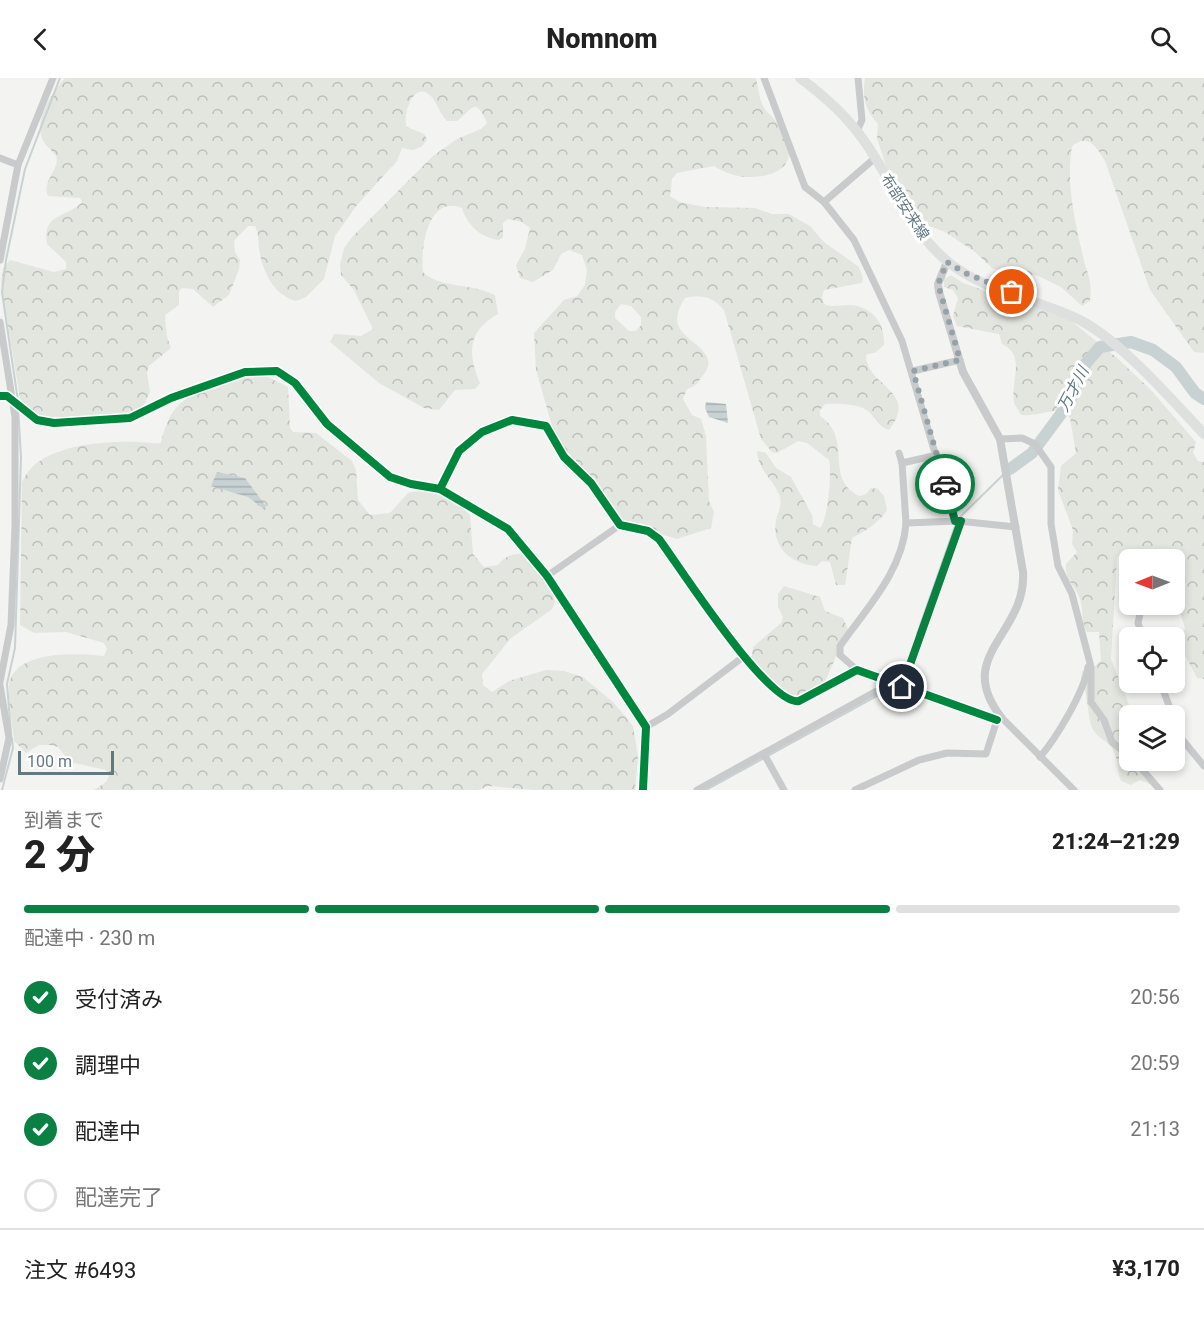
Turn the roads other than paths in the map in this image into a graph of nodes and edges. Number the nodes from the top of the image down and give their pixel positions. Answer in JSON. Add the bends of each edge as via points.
{"nodes":[{"id":1,"x":53,"y":78,"type":"edge"},
{"id":2,"x":764,"y":78,"type":"edge"},
{"id":3,"x":800,"y":78,"type":"edge"},
{"id":4,"x":858,"y":78,"type":"edge"},
{"id":5,"x":857,"y":131,"type":"junction"},
{"id":6,"x":0,"y":158,"type":"edge"},
{"id":7,"x":875,"y":158,"type":"junction"},
{"id":8,"x":18,"y":165,"type":"junction"},
{"id":9,"x":824,"y":202,"type":"junction"},
{"id":10,"x":0,"y":260,"type":"edge"},
{"id":11,"x":947,"y":262,"type":"junction"},
{"id":12,"x":0,"y":322,"type":"edge"},
{"id":13,"x":960,"y":360,"type":"junction"},
{"id":14,"x":913,"y":371,"type":"junction"},
{"id":15,"x":0,"y":396,"type":"edge"},
{"id":16,"x":13,"y":402,"type":"junction"},
{"id":17,"x":1200,"y":421,"type":"edge"},
{"id":18,"x":1204,"y":434,"type":"edge"},
{"id":19,"x":1000,"y":439,"type":"junction"},
{"id":20,"x":899,"y":453,"type":"dead end"},
{"id":21,"x":937,"y":455,"type":"junction"},
{"id":22,"x":902,"y":463,"type":"junction"},
{"id":23,"x":440,"y":489,"type":"junction"},
{"id":24,"x":957,"y":521,"type":"junction"},
{"id":25,"x":906,"y":523,"type":"junction"},
{"id":26,"x":620,"y":525,"type":"junction"},
{"id":27,"x":1016,"y":527,"type":"junction"},
{"id":28,"x":547,"y":576,"type":"junction"},
{"id":29,"x":743,"y":657,"type":"junction"},
{"id":30,"x":1088,"y":660,"type":"junction"},
{"id":31,"x":857,"y":670,"type":"junction"},
{"id":32,"x":0,"y":683,"type":"edge"},
{"id":33,"x":891,"y":683,"type":"junction"},
{"id":34,"x":902,"y":687,"type":"junction"},
{"id":35,"x":999,"y":718,"type":"junction"},
{"id":36,"x":646,"y":727,"type":"junction"},
{"id":37,"x":1185,"y":743,"type":"edge"},
{"id":38,"x":1119,"y":748,"type":"edge"},
{"id":39,"x":765,"y":756,"type":"junction"},
{"id":40,"x":1040,"y":757,"type":"junction"},
{"id":41,"x":1204,"y":766,"type":"edge"},
{"id":42,"x":1144,"y":771,"type":"edge"},
{"id":43,"x":0,"y":779,"type":"edge"},
{"id":44,"x":643,"y":790,"type":"edge"},
{"id":45,"x":697,"y":790,"type":"edge"},
{"id":46,"x":784,"y":790,"type":"edge"},
{"id":47,"x":855,"y":790,"type":"edge"},
{"id":48,"x":1074,"y":790,"type":"edge"},
{"id":49,"x":1160,"y":790,"type":"edge"}],
"edges":[{"from":1,"to":8,"type":"street"},
{"from":2,"to":9,"type":"street","via":[[805,187]]},
{"from":3,"to":5,"type":"main road","name":"布部安来線","via":[[828,99]]},
{"from":4,"to":5,"type":"street","via":[[862,120]]},
{"from":5,"to":7,"type":"main road","name":"布部安来線"},
{"from":6,"to":8,"type":"street"},
{"from":7,"to":9,"type":"street"},
{"from":7,"to":11,"type":"main road","name":"布部安来線","via":[[912,223]]},
{"from":8,"to":10,"type":"street"},
{"from":9,"to":14,"type":"street","via":[[854,240]]},
{"from":11,"to":13,"type":"street","via":[[938,284]]},
{"from":11,"to":17,"type":"main road","name":"布部安来線","via":[[1066,313],[1108,339]]},
{"from":12,"to":16,"type":"street"},
{"from":13,"to":14,"type":"street"},
{"from":13,"to":19,"type":"street"},
{"from":14,"to":21,"type":"street"},
{"from":15,"to":16,"type":"street"},
{"from":16,"to":23,"type":"street","via":[[37,420],[54,423],[130,418],[171,398],[245,372],[277,371],[294,383],[327,424],[390,477]]},
{"from":16,"to":32,"type":"street","via":[[13,602]]},
{"from":17,"to":18,"type":"main road","name":"布部安来線"},
{"from":19,"to":27,"type":"street"},
{"from":19,"to":30,"type":"street","via":[[1019,438],[1036,446],[1051,467],[1051,524],[1058,566],[1072,594]]},
{"from":20,"to":22,"type":"street"},
{"from":21,"to":22,"type":"street"},
{"from":21,"to":24,"type":"street"},
{"from":22,"to":25,"type":"street"},
{"from":23,"to":26,"type":"street","via":[[459,452],[482,432],[512,420],[546,426],[564,457],[591,483]]},
{"from":23,"to":28,"type":"street","via":[[508,529]]},
{"from":24,"to":25,"type":"street"},
{"from":24,"to":27,"type":"street"},
{"from":24,"to":34,"type":"street"},
{"from":25,"to":31,"type":"street","via":[[899,556],[878,595],[840,646],[840,655]]},
{"from":26,"to":28,"type":"street"},
{"from":26,"to":29,"type":"street","via":[[648,531],[659,539]]},
{"from":27,"to":35,"type":"street","via":[[1023,589],[1008,626],[986,661],[983,676]]},
{"from":28,"to":36,"type":"street"},
{"from":29,"to":31,"type":"street","via":[[765,682],[794,702]]},
{"from":29,"to":36,"type":"street"},
{"from":30,"to":38,"type":"street","via":[[1091,702]]},
{"from":30,"to":40,"type":"street","via":[[1085,681],[1073,706]]},
{"from":31,"to":33,"type":"street"},
{"from":32,"to":43,"type":"street","via":[[9,738]]},
{"from":33,"to":34,"type":"street"},
{"from":33,"to":39,"type":"street"},
{"from":34,"to":35,"type":"street"},
{"from":35,"to":40,"type":"street"},
{"from":35,"to":47,"type":"street","via":[[986,754],[947,753],[920,760]]},
{"from":36,"to":44,"type":"street"},
{"from":37,"to":41,"type":"street"},
{"from":39,"to":45,"type":"street"},
{"from":39,"to":46,"type":"street"},
{"from":40,"to":48,"type":"street"},
{"from":42,"to":49,"type":"street"}]}
